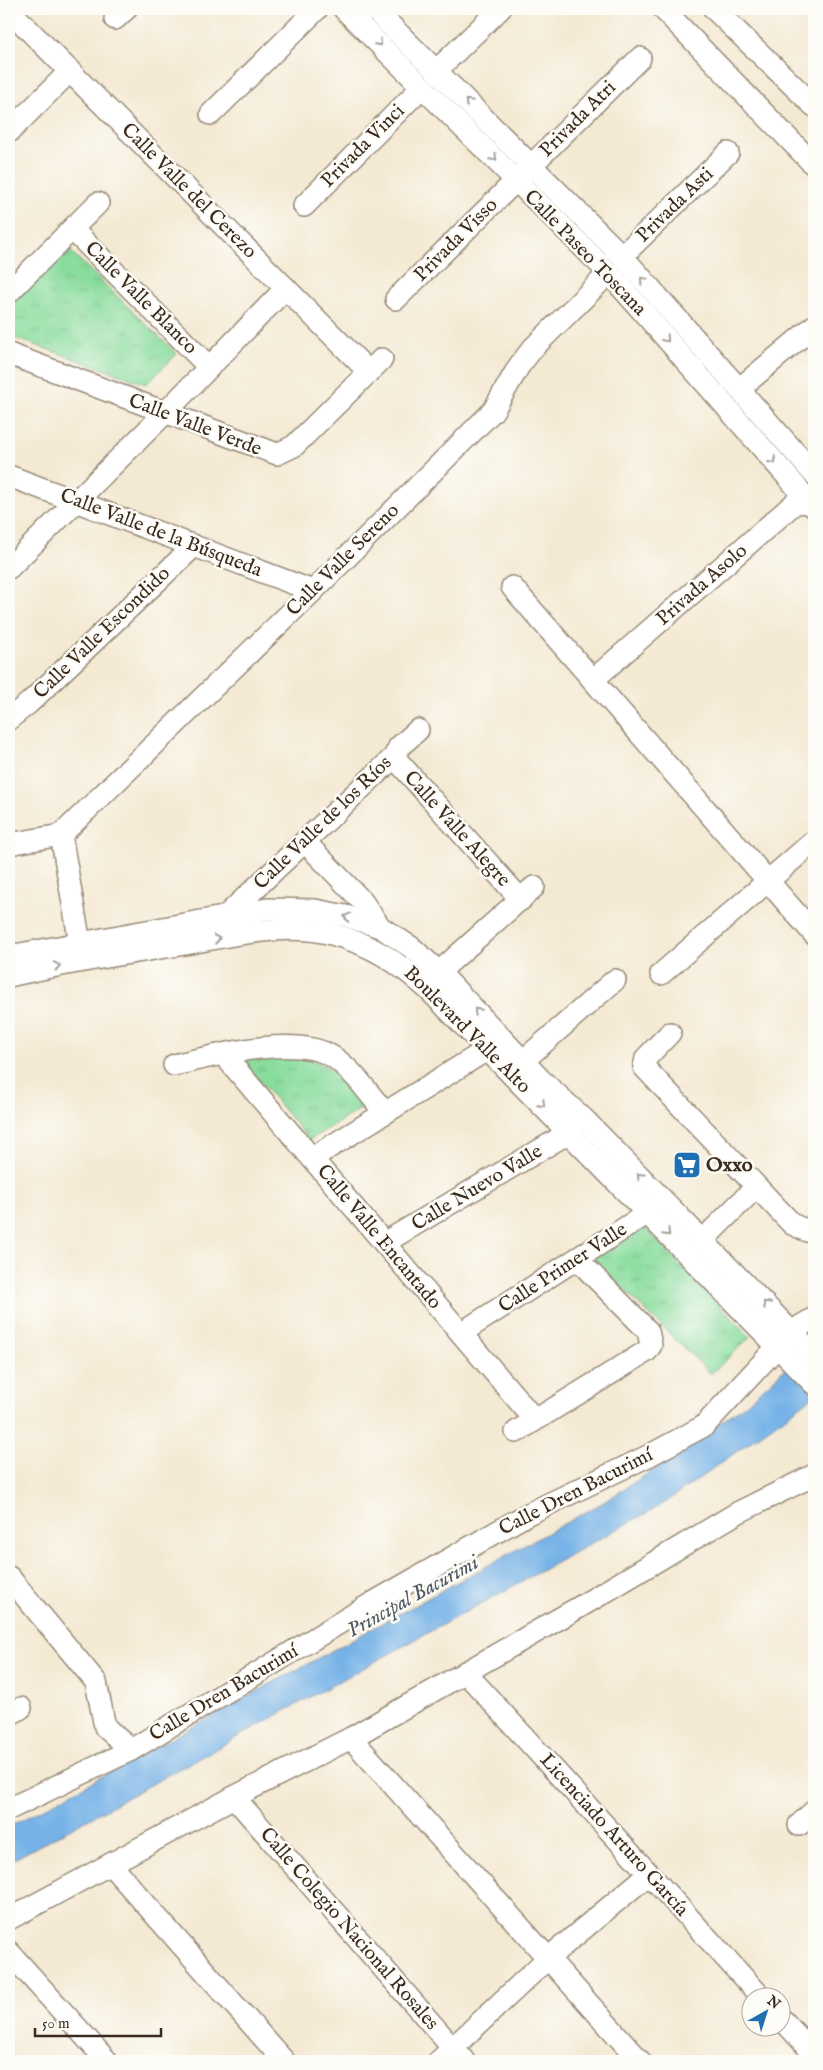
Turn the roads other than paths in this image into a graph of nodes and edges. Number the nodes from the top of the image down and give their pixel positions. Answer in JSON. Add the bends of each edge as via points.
{"nodes":[{"id":1,"x":317,"y":9,"type":"edge"},
{"id":2,"x":344,"y":9,"type":"edge"},
{"id":3,"x":374,"y":9,"type":"edge"},
{"id":4,"x":500,"y":9,"type":"edge"},
{"id":5,"x":663,"y":9,"type":"edge"},
{"id":6,"x":714,"y":9,"type":"edge"},
{"id":7,"x":9,"y":10,"type":"edge"},
{"id":8,"x":640,"y":58,"type":"dead end"},
{"id":9,"x":70,"y":71,"type":"junction"},
{"id":10,"x":436,"y":71,"type":"junction"},
{"id":11,"x":422,"y":87,"type":"junction"},
{"id":12,"x":814,"y":106,"type":"edge"},
{"id":13,"x":211,"y":114,"type":"dead end"},
{"id":14,"x":9,"y":132,"type":"edge"},
{"id":15,"x":728,"y":153,"type":"dead end"},
{"id":16,"x":531,"y":165,"type":"junction"},
{"id":17,"x":814,"y":165,"type":"edge"},
{"id":18,"x":516,"y":180,"type":"junction"},
{"id":19,"x":98,"y":202,"type":"dead end"},
{"id":20,"x":304,"y":206,"type":"dead end"},
{"id":21,"x":72,"y":229,"type":"junction"},
{"id":22,"x":622,"y":256,"type":"junction"},
{"id":23,"x":609,"y":274,"type":"junction"},
{"id":24,"x":286,"y":288,"type":"junction"},
{"id":25,"x":9,"y":292,"type":"edge"},
{"id":26,"x":396,"y":299,"type":"dead end"},
{"id":27,"x":814,"y":326,"type":"edge"},
{"id":28,"x":9,"y":354,"type":"edge"},
{"id":29,"x":376,"y":366,"type":"joint"},
{"id":30,"x":209,"y":367,"type":"junction"},
{"id":31,"x":739,"y":389,"type":"junction"},
{"id":32,"x":165,"y":413,"type":"junction"},
{"id":33,"x":814,"y":474,"type":"edge"},
{"id":34,"x":9,"y":476,"type":"edge"},
{"id":35,"x":76,"y":501,"type":"junction"},
{"id":36,"x":813,"y":503,"type":"edge"},
{"id":37,"x":194,"y":546,"type":"junction"},
{"id":38,"x":9,"y":568,"type":"edge"},
{"id":39,"x":512,"y":587,"type":"dead end"},
{"id":40,"x":313,"y":591,"type":"junction"},
{"id":41,"x":593,"y":680,"type":"junction"},
{"id":42,"x":9,"y":719,"type":"edge"},
{"id":43,"x":418,"y":730,"type":"dead end"},
{"id":44,"x":394,"y":757,"type":"junction"},
{"id":45,"x":61,"y":835,"type":"junction"},
{"id":46,"x":814,"y":841,"type":"edge"},
{"id":47,"x":305,"y":842,"type":"junction"},
{"id":48,"x":9,"y":844,"type":"edge"},
{"id":49,"x":768,"y":882,"type":"junction"},
{"id":50,"x":226,"y":915,"type":"junction"},
{"id":51,"x":380,"y":927,"type":"junction"},
{"id":52,"x":814,"y":934,"type":"edge"},
{"id":53,"x":81,"y":952,"type":"junction"},
{"id":54,"x":9,"y":956,"type":"edge"},
{"id":55,"x":439,"y":972,"type":"junction"},
{"id":56,"x":661,"y":974,"type":"dead end"},
{"id":57,"x":9,"y":976,"type":"edge"},
{"id":58,"x":616,"y":980,"type":"dead end"},
{"id":59,"x":670,"y":1033,"type":"dead end"},
{"id":60,"x":496,"y":1044,"type":"junction"},
{"id":61,"x":223,"y":1054,"type":"junction"},
{"id":62,"x":524,"y":1060,"type":"junction"},
{"id":63,"x":174,"y":1065,"type":"dead end"},
{"id":64,"x":385,"y":1113,"type":"junction"},
{"id":65,"x":570,"y":1132,"type":"junction"},
{"id":66,"x":312,"y":1158,"type":"junction"},
{"id":67,"x":756,"y":1186,"type":"junction"},
{"id":68,"x":666,"y":1202,"type":"junction"},
{"id":69,"x":648,"y":1213,"type":"junction"},
{"id":70,"x":814,"y":1225,"type":"edge"},
{"id":71,"x":703,"y":1240,"type":"junction"},
{"id":72,"x":384,"y":1243,"type":"junction"},
{"id":73,"x":577,"y":1259,"type":"junction"},
{"id":74,"x":814,"y":1318,"type":"edge"},
{"id":75,"x":461,"y":1333,"type":"junction"},
{"id":76,"x":789,"y":1343,"type":"junction"},
{"id":77,"x":814,"y":1355,"type":"edge"},
{"id":78,"x":814,"y":1384,"type":"edge"},
{"id":79,"x":534,"y":1420,"type":"junction"},
{"id":80,"x":516,"y":1432,"type":"dead end"},
{"id":81,"x":814,"y":1475,"type":"edge"},
{"id":82,"x":9,"y":1577,"type":"edge"},
{"id":83,"x":465,"y":1672,"type":"junction"},
{"id":84,"x":105,"y":1728,"type":"junction"},
{"id":85,"x":352,"y":1738,"type":"junction"},
{"id":86,"x":131,"y":1750,"type":"junction"},
{"id":87,"x":98,"y":1766,"type":"junction"},
{"id":88,"x":234,"y":1797,"type":"junction"},
{"id":89,"x":9,"y":1809,"type":"edge"},
{"id":90,"x":111,"y":1866,"type":"junction"},
{"id":91,"x":649,"y":1874,"type":"junction"},
{"id":92,"x":9,"y":1919,"type":"edge"},
{"id":93,"x":9,"y":1952,"type":"edge"},
{"id":94,"x":548,"y":1959,"type":"junction"},
{"id":95,"x":753,"y":1988,"type":"edge"},
{"id":96,"x":790,"y":2028,"type":"edge"},
{"id":97,"x":814,"y":2054,"type":"edge"},
{"id":98,"x":452,"y":2057,"type":"edge"},
{"id":99,"x":106,"y":2061,"type":"edge"},
{"id":100,"x":284,"y":2061,"type":"edge"},
{"id":101,"x":640,"y":2061,"type":"edge"}],
"edges":[{"from":1,"to":13,"type":"street"},
{"from":2,"to":11,"type":"street","name":"Calle Paseo Toscana","one_way":true},
{"from":3,"to":10,"type":"street","name":"Calle Paseo Toscana"},
{"from":4,"to":10,"type":"street"},
{"from":5,"to":17,"type":"street"},
{"from":6,"to":12,"type":"street"},
{"from":7,"to":9,"type":"street","name":"Calle Valle del Cerezo"},
{"from":8,"to":16,"type":"street","name":"Privada Atri"},
{"from":9,"to":14,"type":"street"},
{"from":9,"to":24,"type":"street","name":"Calle Valle del Cerezo"},
{"from":16,"to":10,"type":"street","name":"Calle Paseo Toscana","one_way":true},
{"from":11,"to":18,"type":"street","name":"Calle Paseo Toscana","one_way":true},
{"from":11,"to":20,"type":"street","name":"Privada Vinci"},
{"from":15,"to":22,"type":"street","name":"Privada Asti"},
{"from":16,"to":18,"type":"street","name":"Privada Atri"},
{"from":16,"to":22,"type":"street","name":"Calle Paseo Toscana"},
{"from":18,"to":23,"type":"street","name":"Calle Paseo Toscana"},
{"from":18,"to":26,"type":"street","name":"Privada Visso"},
{"from":19,"to":21,"type":"street"},
{"from":21,"to":25,"type":"street"},
{"from":21,"to":30,"type":"street","name":"Calle Valle Blanco"},
{"from":31,"to":22,"type":"street","name":"Calle Paseo Toscana","one_way":true},
{"from":23,"to":36,"type":"street","name":"Calle Paseo Toscana","one_way":true},
{"from":23,"to":40,"type":"street","name":"Calle Valle Sereno","via":[[533,348],[493,411]]},
{"from":24,"to":29,"type":"street","name":"Calle Valle del Cerezo"},
{"from":24,"to":30,"type":"street"},
{"from":27,"to":31,"type":"street"},
{"from":28,"to":32,"type":"street","name":"Calle Valle Verde"},
{"from":29,"to":32,"type":"street","name":"Calle Valle Verde","via":[[294,446],[277,454]]},
{"from":30,"to":32,"type":"street"},
{"from":31,"to":33,"type":"street","name":"Calle Paseo Toscana"},
{"from":32,"to":35,"type":"street"},
{"from":34,"to":35,"type":"street","name":"Calle Valle de la Búsqueda"},
{"from":35,"to":37,"type":"street","name":"Calle Valle de la Búsqueda"},
{"from":35,"to":38,"type":"street"},
{"from":36,"to":41,"type":"street","name":"Privada Asolo","via":[[796,502]]},
{"from":37,"to":40,"type":"street","name":"Calle Valle de la Búsqueda"},
{"from":37,"to":42,"type":"street","name":"Calle Valle Escondido"},
{"from":39,"to":41,"type":"street"},
{"from":40,"to":45,"type":"street","name":"Calle Valle Sereno"},
{"from":41,"to":49,"type":"street"},
{"from":43,"to":44,"type":"street","name":"Calle Valle de los Ríos","via":[[399,747]]},
{"from":44,"to":47,"type":"street","name":"Calle Valle de los Ríos"},
{"from":44,"to":55,"type":"street","name":"Calle Valle Alegre","via":[[528,894]]},
{"from":45,"to":48,"type":"street"},
{"from":45,"to":53,"type":"street"},
{"from":46,"to":49,"type":"street"},
{"from":47,"to":50,"type":"street","name":"Calle Valle de los Ríos"},
{"from":47,"to":51,"type":"street","via":[[362,901]]},
{"from":49,"to":52,"type":"street"},
{"from":49,"to":56,"type":"street"},
{"from":51,"to":50,"type":"street","name":"Boulevard Valle Alto","one_way":true,"via":[[315,910],[266,909]]},
{"from":50,"to":53,"type":"street","name":"Boulevard Valle Alto"},
{"from":51,"to":55,"type":"street","name":"Boulevard Valle Alto","via":[[411,947]]},
{"from":53,"to":54,"type":"street","name":"Boulevard Valle Alto"},
{"from":57,"to":53,"type":"street","name":"Boulevard Valle Alto","one_way":true},
{"from":53,"to":60,"type":"street","name":"Boulevard Valle Alto","one_way":true,"via":[[266,931],[306,930],[330,934],[371,946],[400,964]]},
{"from":60,"to":55,"type":"street","name":"Boulevard Valle Alto","one_way":true},
{"from":58,"to":62,"type":"street"},
{"from":59,"to":67,"type":"street","via":[[646,1058],[644,1067]]},
{"from":60,"to":62,"type":"street","name":"Boulevard Valle Alto"},
{"from":60,"to":64,"type":"street"},
{"from":60,"to":65,"type":"street","name":"Boulevard Valle Alto","one_way":true},
{"from":61,"to":63,"type":"street"},
{"from":61,"to":64,"type":"street","via":[[280,1046],[311,1048],[331,1056],[350,1070]]},
{"from":61,"to":66,"type":"street","name":"Calle Valle Encantado"},
{"from":68,"to":62,"type":"street","name":"Boulevard Valle Alto","one_way":true},
{"from":64,"to":66,"type":"street"},
{"from":65,"to":69,"type":"street","name":"Boulevard Valle Alto"},
{"from":65,"to":72,"type":"street","name":"Calle Nuevo Valle"},
{"from":66,"to":72,"type":"street","name":"Calle Valle Encantado"},
{"from":67,"to":70,"type":"street","via":[[792,1224],[807,1231]]},
{"from":67,"to":71,"type":"street"},
{"from":68,"to":69,"type":"street","name":"Calle Primer Valle"},
{"from":68,"to":71,"type":"street","name":"Boulevard Valle Alto"},
{"from":69,"to":73,"type":"street","name":"Calle Primer Valle"},
{"from":69,"to":76,"type":"street","name":"Boulevard Valle Alto","one_way":true},
{"from":76,"to":71,"type":"street","name":"Boulevard Valle Alto","one_way":true},
{"from":72,"to":75,"type":"street","name":"Calle Valle Encantado"},
{"from":73,"to":75,"type":"street","name":"Calle Primer Valle"},
{"from":73,"to":79,"type":"street","via":[[648,1331],[652,1345]]},
{"from":74,"to":76,"type":"street","name":"Calle Dren Bacurimí"},
{"from":75,"to":79,"type":"street","name":"Calle Valle Encantado"},
{"from":76,"to":77,"type":"street","name":"Boulevard Valle Alto"},
{"from":76,"to":78,"type":"street","name":"Boulevard Valle Alto"},
{"from":76,"to":86,"type":"street","name":"Calle Dren Bacurimí","via":[[704,1426],[528,1514],[369,1605]]},
{"from":79,"to":80,"type":"street"},
{"from":81,"to":83,"type":"street","via":[[737,1512]]},
{"from":82,"to":84,"type":"street","via":[[96,1682]]},
{"from":83,"to":85,"type":"street"},
{"from":83,"to":91,"type":"street","name":"Licenciado Arturo García"},
{"from":84,"to":86,"type":"street"},
{"from":84,"to":87,"type":"street"},
{"from":85,"to":88,"type":"street"},
{"from":85,"to":94,"type":"street"},
{"from":86,"to":87,"type":"street","name":"Calle Dren Bacurimí"},
{"from":87,"to":89,"type":"street","name":"Calle Dren Bacurimí"},
{"from":88,"to":90,"type":"street"},
{"from":88,"to":98,"type":"street","name":"Calle Colegio Nacional Rosales"},
{"from":90,"to":92,"type":"street"},
{"from":90,"to":100,"type":"street"},
{"from":91,"to":94,"type":"street"},
{"from":91,"to":95,"type":"street","name":"Licenciado Arturo García"},
{"from":93,"to":99,"type":"street"},
{"from":94,"to":98,"type":"street"},
{"from":94,"to":101,"type":"street"},
{"from":96,"to":97,"type":"street"}]}
